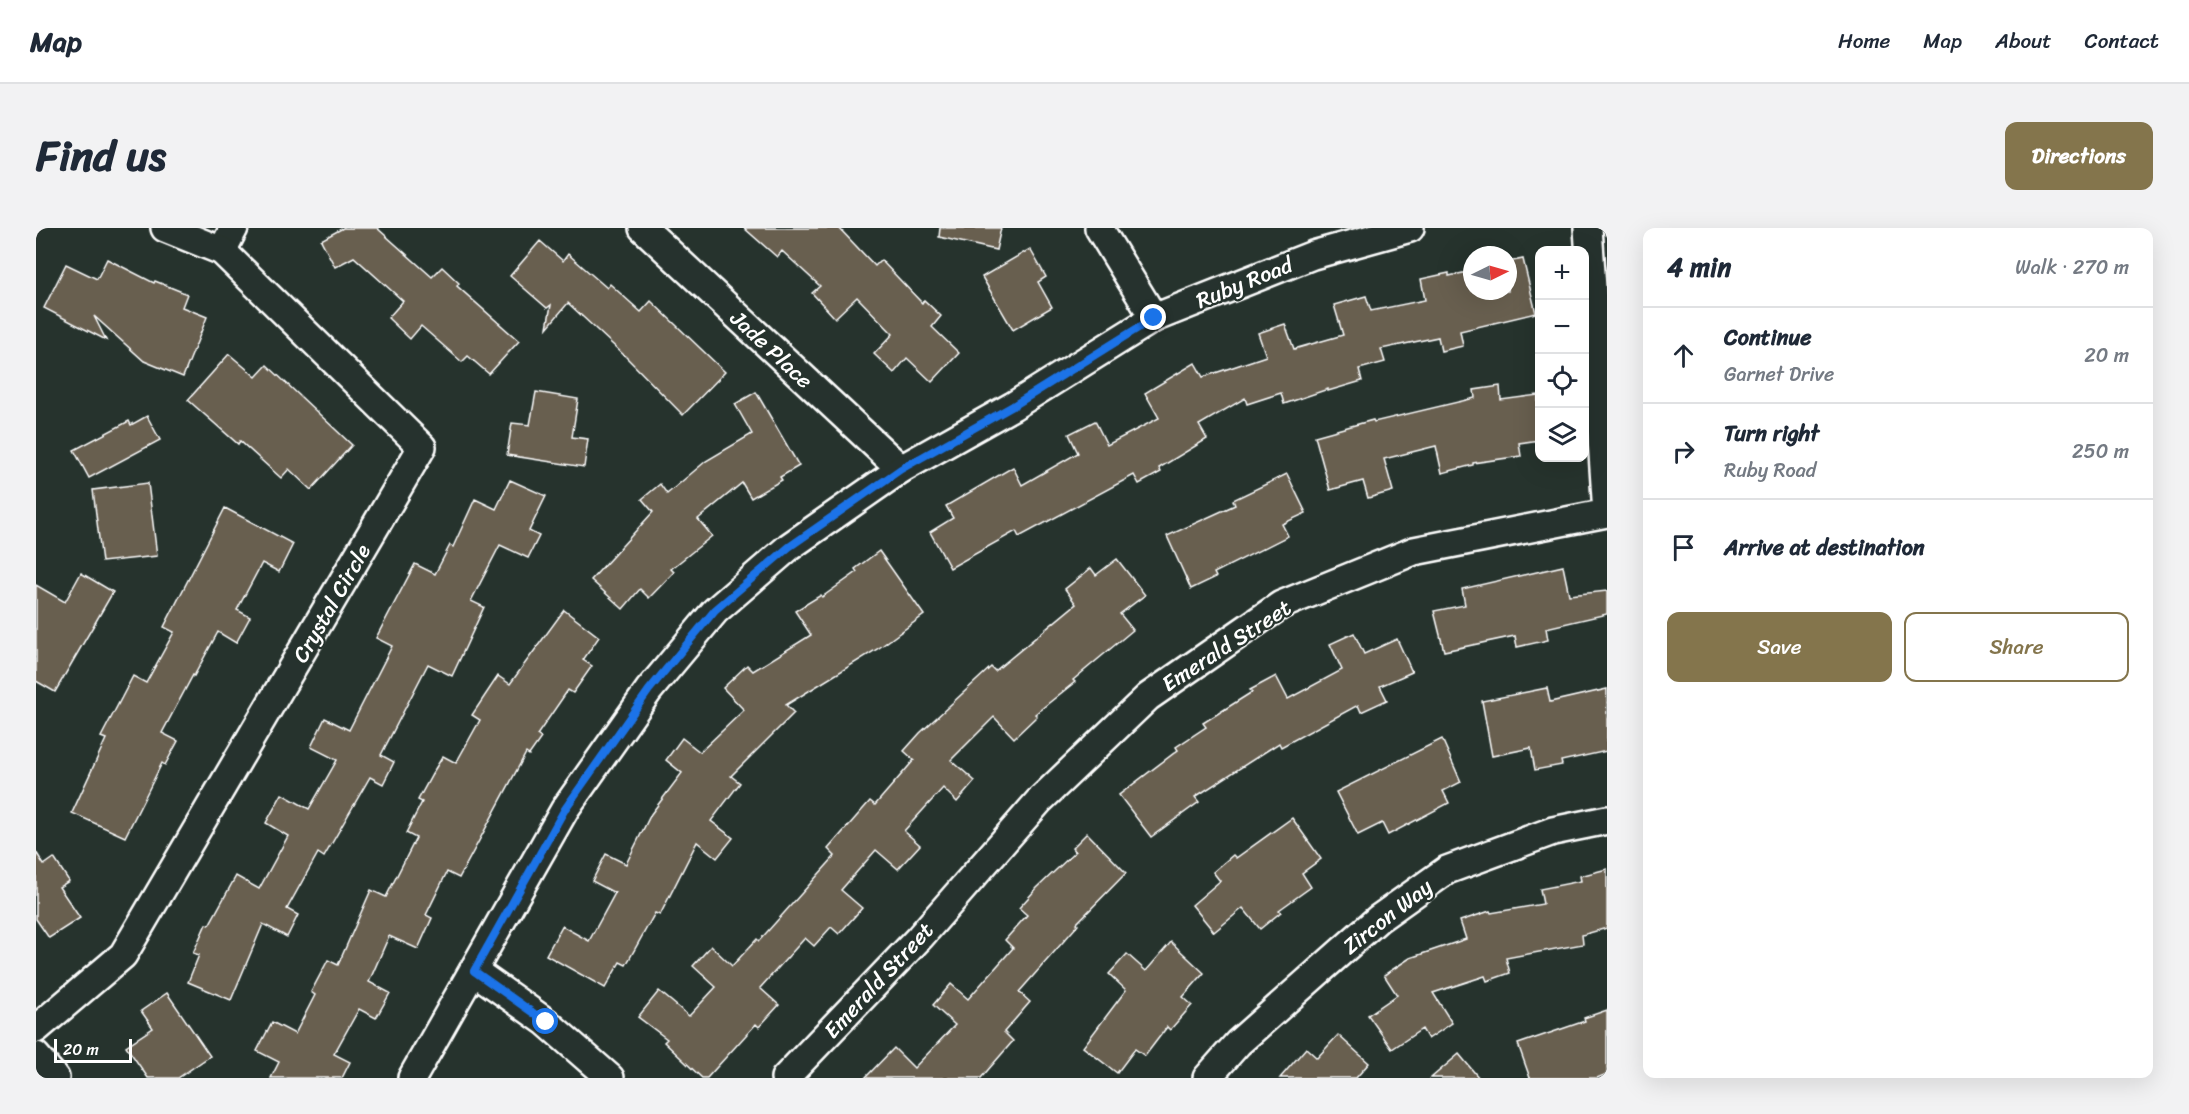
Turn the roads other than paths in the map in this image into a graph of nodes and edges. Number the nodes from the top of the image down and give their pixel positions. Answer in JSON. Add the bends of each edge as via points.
{"nodes":[{"id":1,"x":165,"y":228,"type":"edge"},
{"id":2,"x":643,"y":228,"type":"edge"},
{"id":3,"x":1099,"y":228,"type":"edge"},
{"id":4,"x":1410,"y":228,"type":"edge"},
{"id":5,"x":1588,"y":228,"type":"edge"},
{"id":6,"x":228,"y":239,"type":"edge"},
{"id":7,"x":1154,"y":318,"type":"junction"},
{"id":8,"x":901,"y":469,"type":"junction"},
{"id":9,"x":1607,"y":820,"type":"edge"},
{"id":10,"x":474,"y":971,"type":"junction"},
{"id":11,"x":36,"y":1029,"type":"edge"},
{"id":12,"x":36,"y":1056,"type":"edge"},
{"id":13,"x":56,"y":1078,"type":"edge"},
{"id":14,"x":412,"y":1078,"type":"edge"},
{"id":15,"x":610,"y":1078,"type":"edge"},
{"id":16,"x":785,"y":1078,"type":"edge"},
{"id":17,"x":1207,"y":1078,"type":"edge"}],
"edges":[{"from":1,"to":6,"type":"street","name":"Crystal Circle"},
{"from":2,"to":8,"type":"street","name":"Jade Place"},
{"from":3,"to":7,"type":"street"},
{"from":4,"to":7,"type":"street","name":"Ruby Road","via":[[1312,255]]},
{"from":5,"to":16,"type":"street","name":"Emerald Street","via":[[1607,513],[1414,551],[1281,605],[1157,690],[1039,801],[920,937]]},
{"from":6,"to":11,"type":"street","name":"Crystal Circle","via":[[422,447],[123,955]]},
{"from":7,"to":8,"type":"street","name":"Ruby Road","via":[[1013,406]]},
{"from":8,"to":10,"type":"street","name":"Ruby Road","via":[[789,547],[715,610],[649,690],[565,809]]},
{"from":9,"to":17,"type":"street","name":"Zircon Way","via":[[1553,831],[1448,870],[1378,919],[1238,1042]]},
{"from":10,"to":14,"type":"street","name":"Ruby Road"},
{"from":10,"to":15,"type":"street","via":[[546,1022]]},
{"from":12,"to":13,"type":"street"}]}
